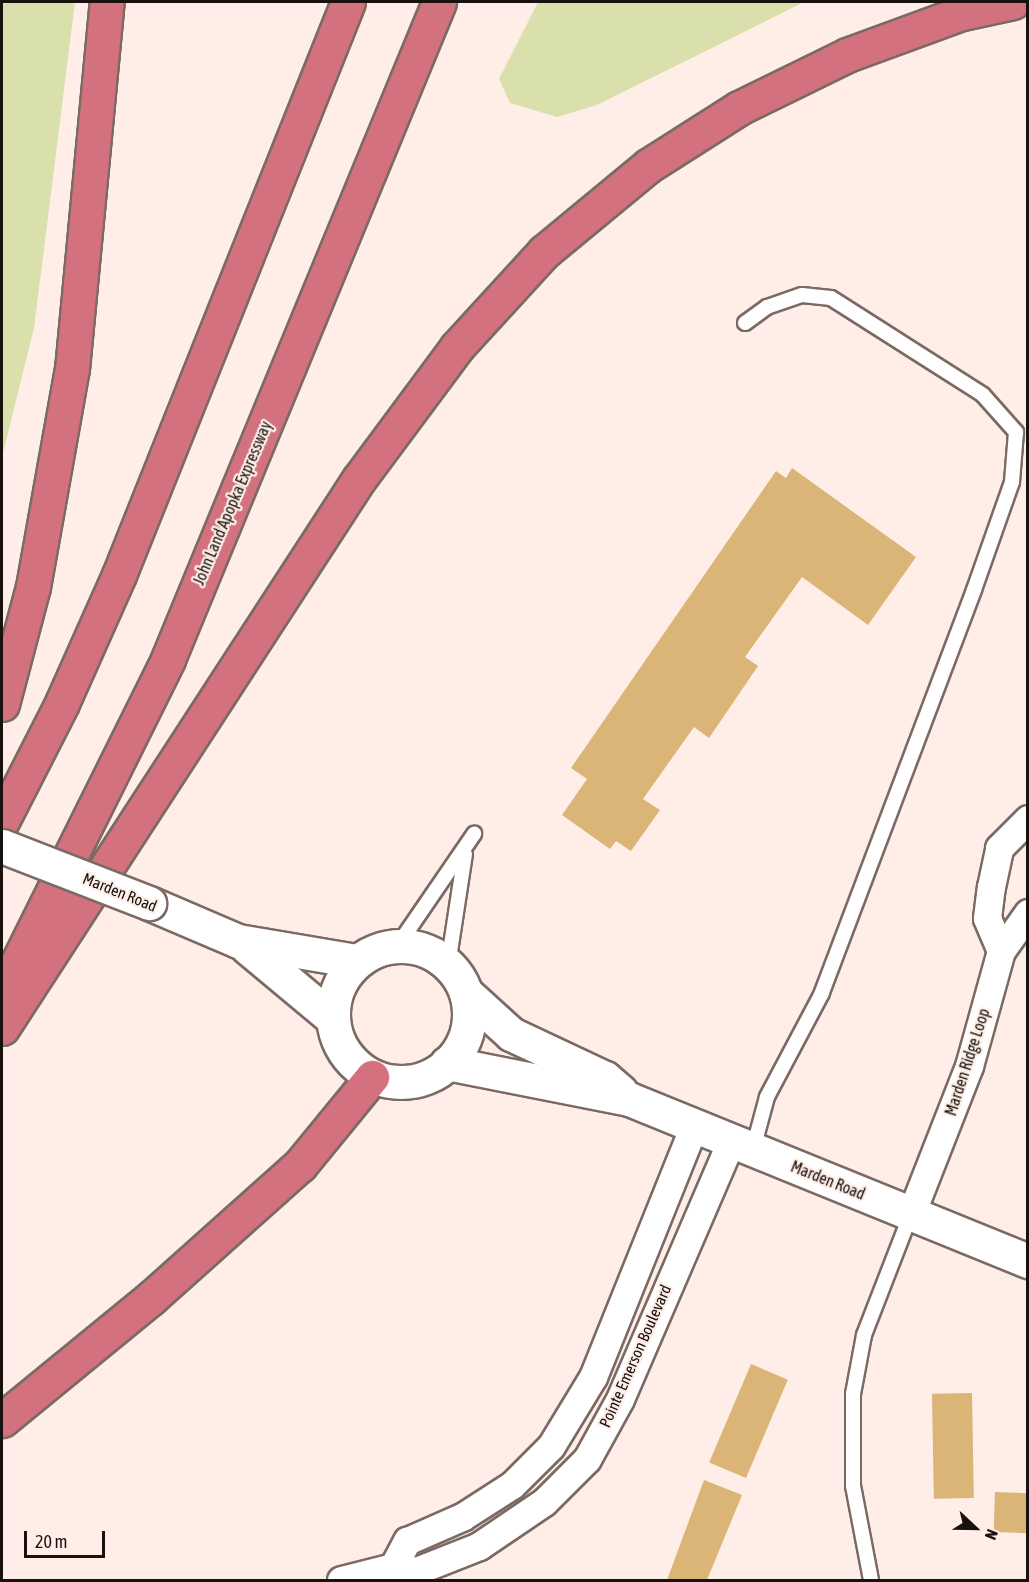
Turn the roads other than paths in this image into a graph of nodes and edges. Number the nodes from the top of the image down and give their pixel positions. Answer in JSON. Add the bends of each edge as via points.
{"nodes":[{"id":1,"x":107,"y":2,"type":"edge"},
{"id":2,"x":348,"y":2,"type":"edge"},
{"id":3,"x":439,"y":2,"type":"edge"},
{"id":4,"x":1013,"y":2,"type":"edge"},
{"id":5,"x":745,"y":323,"type":"dead end"},
{"id":6,"x":2,"y":704,"type":"edge"},
{"id":7,"x":1028,"y":819,"type":"edge"},
{"id":8,"x":2,"y":821,"type":"edge"},
{"id":9,"x":474,"y":834,"type":"dead end"},
{"id":10,"x":2,"y":846,"type":"edge"},
{"id":11,"x":466,"y":851,"type":"junction"},
{"id":12,"x":1028,"y":914,"type":"edge"},
{"id":13,"x":238,"y":941,"type":"junction"},
{"id":14,"x":398,"y":945,"type":"junction"},
{"id":15,"x":1001,"y":951,"type":"junction"},
{"id":16,"x":357,"y":961,"type":"junction"},
{"id":17,"x":448,"y":965,"type":"junction"},
{"id":18,"x":466,"y":993,"type":"junction"},
{"id":19,"x":2,"y":994,"type":"edge"},
{"id":20,"x":332,"y":1018,"type":"junction"},
{"id":21,"x":2,"y":1028,"type":"edge"},
{"id":22,"x":447,"y":1063,"type":"junction"},
{"id":23,"x":372,"y":1077,"type":"junction"},
{"id":24,"x":629,"y":1099,"type":"junction"},
{"id":25,"x":694,"y":1126,"type":"junction"},
{"id":26,"x":742,"y":1145,"type":"junction"},
{"id":27,"x":911,"y":1214,"type":"junction"},
{"id":28,"x":1028,"y":1261,"type":"edge"},
{"id":29,"x":629,"y":1286,"type":"junction"},
{"id":30,"x":662,"y":1298,"type":"junction"},
{"id":31,"x":2,"y":1420,"type":"edge"},
{"id":32,"x":523,"y":1474,"type":"junction"},
{"id":33,"x":544,"y":1502,"type":"junction"},
{"id":34,"x":393,"y":1568,"type":"junction"},
{"id":35,"x":341,"y":1581,"type":"edge"},
{"id":36,"x":871,"y":1581,"type":"edge"}],
"edges":[{"from":1,"to":6,"type":"highway","via":[[72,369],[33,587]]},
{"from":2,"to":8,"type":"highway","via":[[119,575],[62,703]]},
{"from":3,"to":19,"type":"highway","name":"John Land Apopka Expressway","via":[[168,659]]},
{"from":4,"to":21,"type":"highway","via":[[962,13],[847,55],[738,108],[648,166],[544,252],[457,347],[359,479]]},
{"from":5,"to":26,"type":"lane","via":[[767,307],[801,295],[831,298],[983,395],[1016,432],[1011,482],[974,590],[822,993]]},
{"from":7,"to":15,"type":"street","via":[[999,848],[995,867],[987,918]]},
{"from":9,"to":11,"type":"lane"},
{"from":10,"to":13,"type":"street","name":"Marden Road","bridge":true},
{"from":11,"to":14,"type":"lane"},
{"from":11,"to":17,"type":"lane"},
{"from":12,"to":15,"type":"street","name":"Marden Ridge Loop"},
{"from":13,"to":16,"type":"street","name":"Marden Road"},
{"from":13,"to":20,"type":"street","name":"Marden Road"},
{"from":14,"to":16,"type":"street","via":[[376,949]]},
{"from":14,"to":17,"type":"street","via":[[420,947]]},
{"from":15,"to":27,"type":"street","name":"Marden Ridge Loop","via":[[969,1066]]},
{"from":16,"to":20,"type":"street","via":[[338,987]]},
{"from":17,"to":18,"type":"street"},
{"from":18,"to":22,"type":"street","via":[[469,1015],[465,1038]]},
{"from":18,"to":24,"type":"street","name":"Marden Road","via":[[511,1034],[605,1078]]},
{"from":20,"to":23,"type":"street","via":[[344,1053]]},
{"from":22,"to":23,"type":"street","via":[[416,1081],[394,1083]]},
{"from":22,"to":24,"type":"street","name":"Marden Road"},
{"from":23,"to":31,"type":"highway","via":[[300,1165],[151,1298]]},
{"from":24,"to":25,"type":"street","name":"Marden Road"},
{"from":25,"to":26,"type":"street","name":"Marden Road"},
{"from":25,"to":29,"type":"street","name":"Pointe Emerson Boulevard"},
{"from":26,"to":27,"type":"street","name":"Marden Road"},
{"from":26,"to":30,"type":"street","name":"Pointe Emerson Boulevard"},
{"from":27,"to":28,"type":"street","name":"Marden Road"},
{"from":27,"to":36,"type":"lane","via":[[864,1335],[853,1394],[853,1486]]},
{"from":29,"to":30,"type":"street"},
{"from":29,"to":32,"type":"street","name":"Pointe Emerson Boulevard","via":[[593,1377],[551,1446]]},
{"from":30,"to":33,"type":"street","name":"Pointe Emerson Boulevard","via":[[620,1400],[586,1459]]},
{"from":32,"to":33,"type":"street"},
{"from":32,"to":34,"type":"street","name":"Pointe Emerson Boulevard","via":[[462,1517],[407,1541]]},
{"from":33,"to":34,"type":"street","name":"Pointe Emerson Boulevard","via":[[478,1546],[416,1571]]},
{"from":34,"to":35,"type":"street","name":"Pointe Emerson Boulevard"}]}
